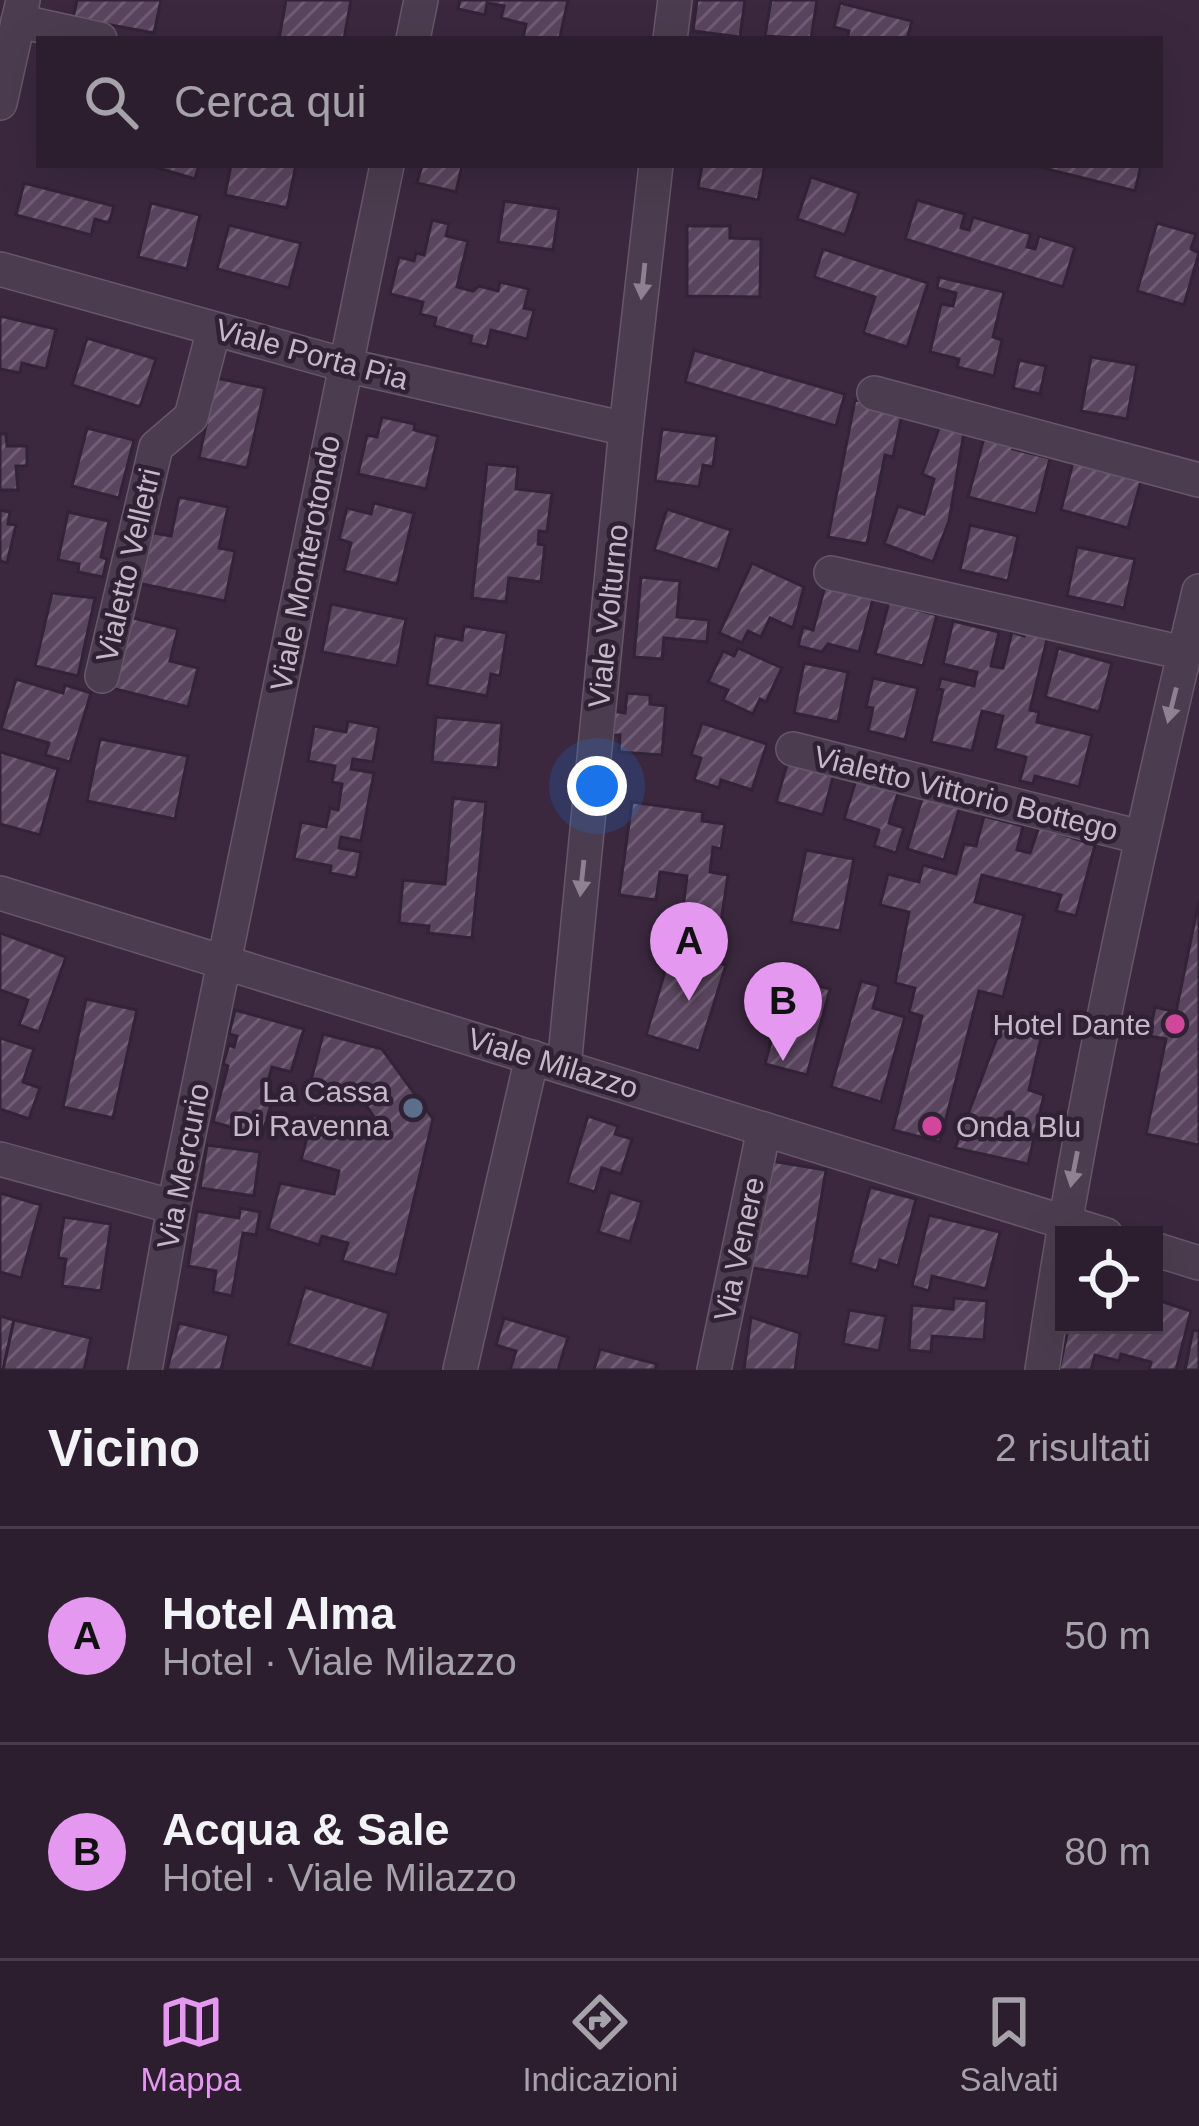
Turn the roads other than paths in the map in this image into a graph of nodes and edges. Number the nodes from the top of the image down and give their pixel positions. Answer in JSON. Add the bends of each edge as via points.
{"nodes":[{"id":1,"x":421,"y":0,"type":"edge"},
{"id":2,"x":675,"y":0,"type":"edge"},
{"id":3,"x":20,"y":10,"type":"edge"},
{"id":4,"x":92,"y":36,"type":"edge"},
{"id":5,"x":414,"y":36,"type":"edge"},
{"id":6,"x":670,"y":36,"type":"edge"},
{"id":7,"x":0,"y":104,"type":"edge"},
{"id":8,"x":386,"y":168,"type":"edge"},
{"id":9,"x":656,"y":168,"type":"edge"},
{"id":10,"x":0,"y":269,"type":"edge"},
{"id":11,"x":214,"y":329,"type":"junction"},
{"id":12,"x":345,"y":365,"type":"junction"},
{"id":13,"x":874,"y":393,"type":"dead end"},
{"id":14,"x":626,"y":429,"type":"junction"},
{"id":15,"x":1199,"y":481,"type":"edge"},
{"id":16,"x":831,"y":573,"type":"dead end"},
{"id":17,"x":1199,"y":592,"type":"edge"},
{"id":18,"x":1184,"y":653,"type":"junction"},
{"id":19,"x":102,"y":676,"type":"dead end"},
{"id":20,"x":793,"y":749,"type":"dead end"},
{"id":21,"x":1140,"y":837,"type":"junction"},
{"id":22,"x":0,"y":893,"type":"edge"},
{"id":23,"x":225,"y":962,"type":"junction"},
{"id":24,"x":548,"y":1062,"type":"junction"},
{"id":25,"x":764,"y":1129,"type":"junction"},
{"id":26,"x":0,"y":1159,"type":"edge"},
{"id":27,"x":174,"y":1207,"type":"junction"},
{"id":28,"x":1064,"y":1222,"type":"junction"},
{"id":29,"x":1077,"y":1226,"type":"edge"},
{"id":30,"x":1163,"y":1253,"type":"edge"},
{"id":31,"x":1199,"y":1263,"type":"edge"},
{"id":32,"x":145,"y":1370,"type":"edge"},
{"id":33,"x":460,"y":1370,"type":"edge"},
{"id":34,"x":713,"y":1370,"type":"edge"},
{"id":35,"x":1042,"y":1370,"type":"edge"}],
"edges":[{"from":1,"to":5,"type":"street"},
{"from":2,"to":6,"type":"street"},
{"from":3,"to":4,"type":"street"},
{"from":3,"to":7,"type":"street"},
{"from":8,"to":12,"type":"street","name":"Viale Monterotondo"},
{"from":9,"to":14,"type":"street","name":"Viale Volturno","one_way":true},
{"from":10,"to":11,"type":"street","name":"Viale Porta Pia"},
{"from":11,"to":12,"type":"street","name":"Viale Porta Pia"},
{"from":11,"to":19,"type":"street","name":"Vialetto Velletri","via":[[191,417],[156,447]]},
{"from":12,"to":14,"type":"street","name":"Viale Porta Pia"},
{"from":12,"to":23,"type":"street","name":"Viale Monterotondo"},
{"from":13,"to":15,"type":"street"},
{"from":14,"to":24,"type":"street","name":"Viale Volturno","one_way":true},
{"from":16,"to":18,"type":"street"},
{"from":17,"to":18,"type":"street"},
{"from":18,"to":21,"type":"street","one_way":true},
{"from":20,"to":21,"type":"street","name":"Vialetto Vittorio Bottego"},
{"from":21,"to":28,"type":"street","one_way":true},
{"from":22,"to":23,"type":"street","name":"Viale Milazzo"},
{"from":23,"to":24,"type":"street","name":"Viale Milazzo"},
{"from":23,"to":27,"type":"street","name":"Via Mercurio"},
{"from":24,"to":25,"type":"street","name":"Viale Milazzo"},
{"from":24,"to":33,"type":"street","name":"Viale Volturno"},
{"from":25,"to":28,"type":"street","name":"Viale Milazzo"},
{"from":25,"to":34,"type":"street","name":"Via Venere"},
{"from":26,"to":27,"type":"street"},
{"from":27,"to":32,"type":"street","name":"Via Mercurio"},
{"from":28,"to":29,"type":"street","name":"Viale Milazzo"},
{"from":28,"to":35,"type":"street"},
{"from":30,"to":31,"type":"street"}]}
